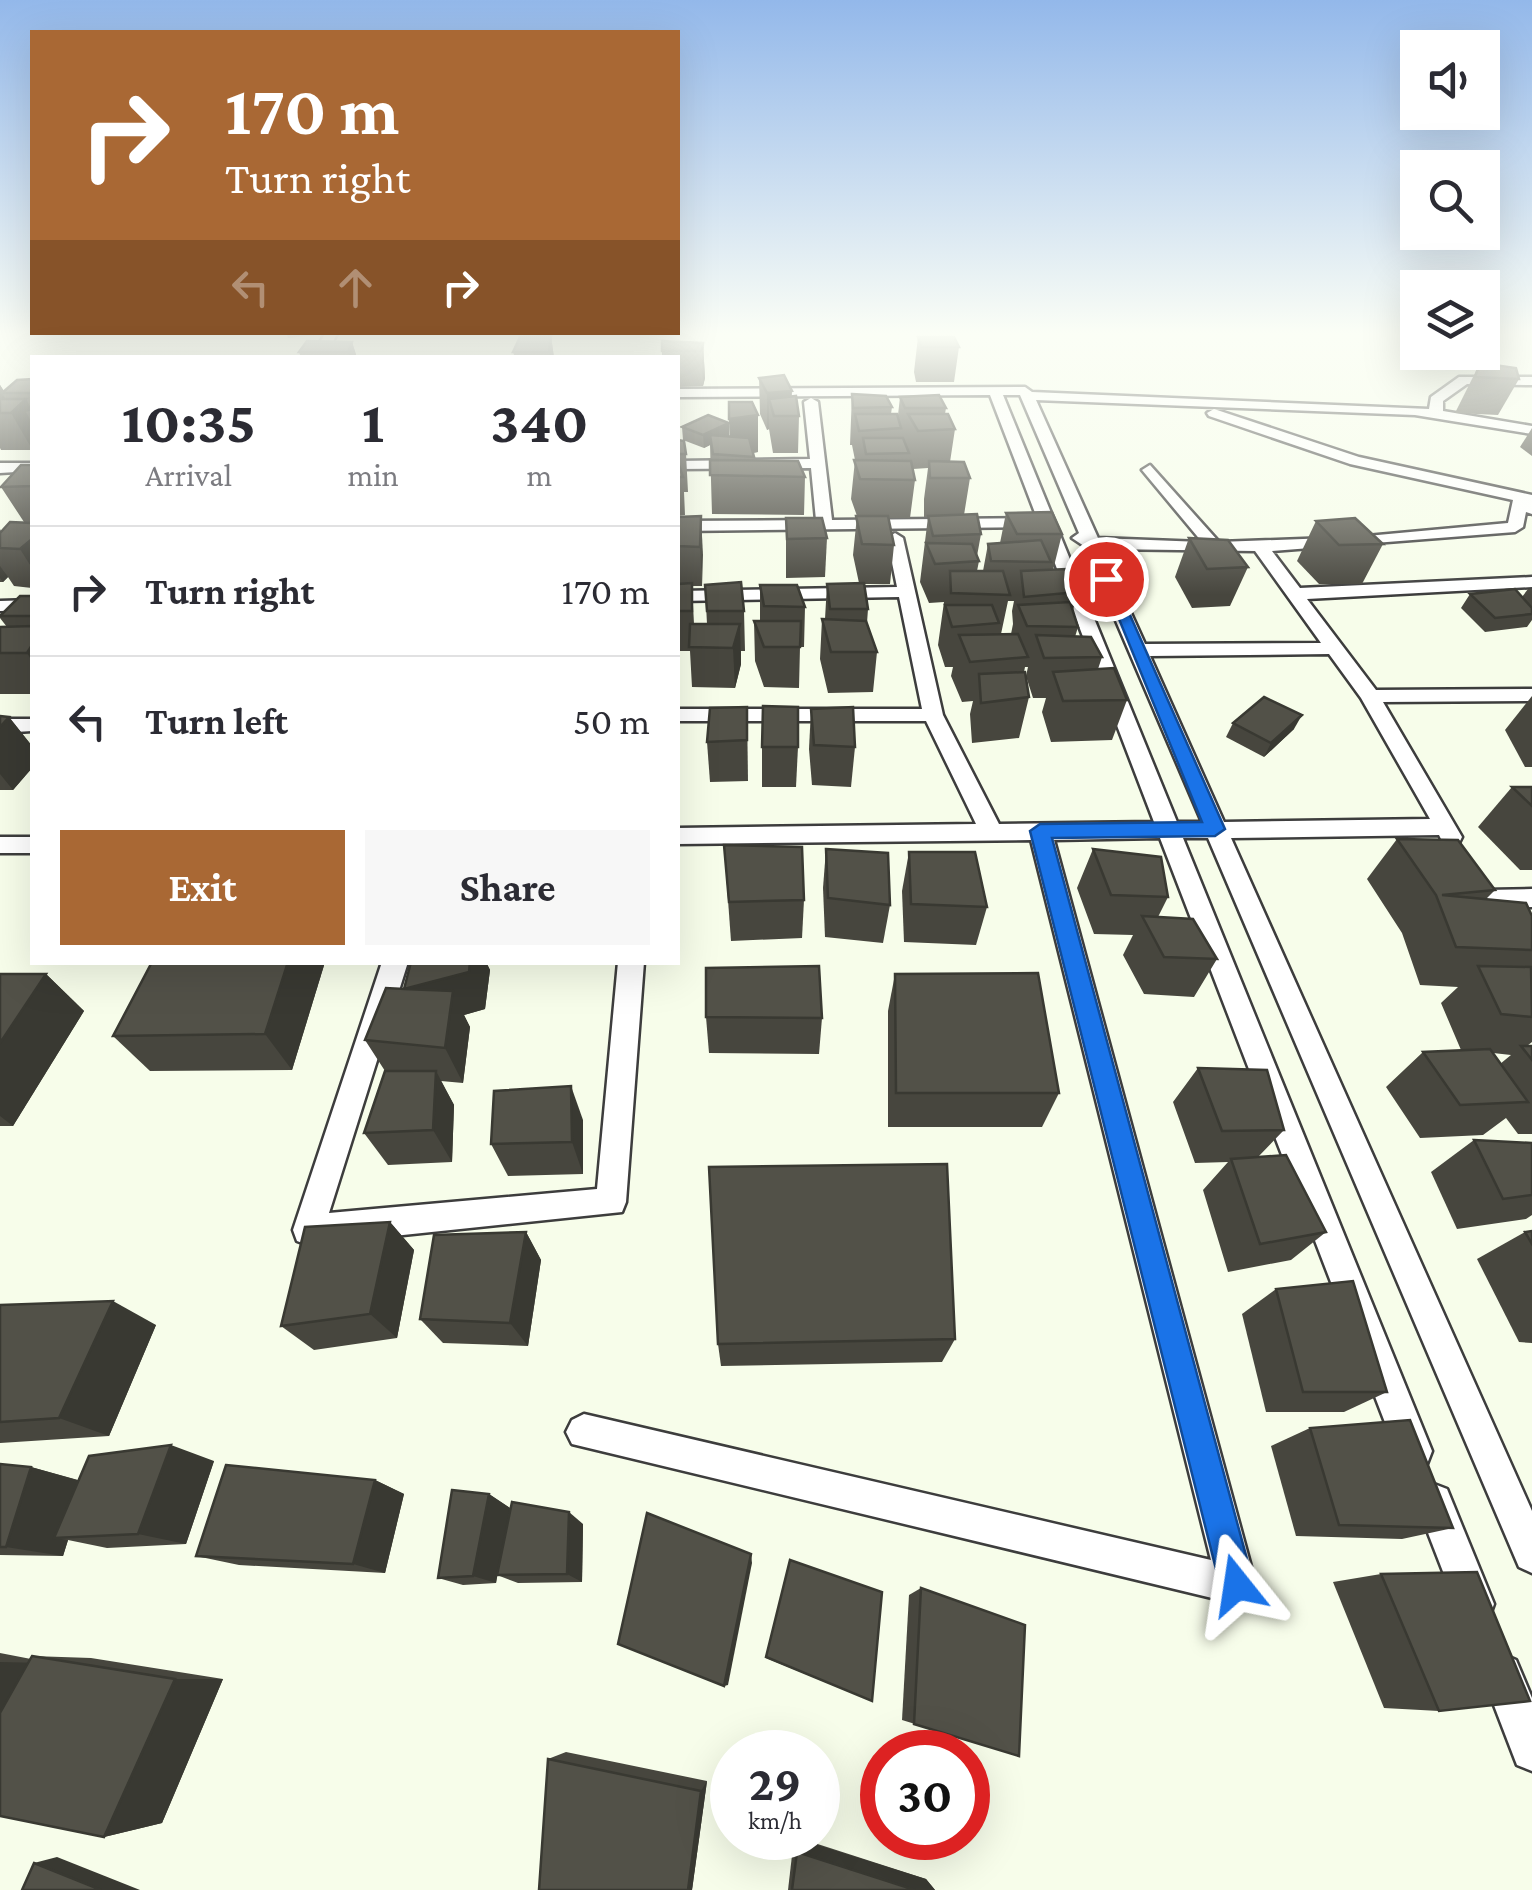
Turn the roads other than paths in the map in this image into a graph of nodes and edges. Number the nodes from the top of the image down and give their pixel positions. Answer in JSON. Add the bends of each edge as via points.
{"nodes":[{"id":1,"x":813,"y":419,"type":"edge"},
{"id":2,"x":1005,"y":419,"type":"edge"},
{"id":3,"x":1037,"y":419,"type":"edge"},
{"id":4,"x":1237,"y":419,"type":"edge"},
{"id":5,"x":1463,"y":419,"type":"edge"},
{"id":6,"x":1532,"y":430,"type":"edge"},
{"id":7,"x":817,"y":463,"type":"junction"},
{"id":8,"x":680,"y":465,"type":"edge"},
{"id":9,"x":30,"y":467,"type":"edge"},
{"id":10,"x":0,"y":468,"type":"edge"},
{"id":11,"x":1150,"y":470,"type":"dead end"},
{"id":12,"x":1528,"y":503,"type":"edge"},
{"id":13,"x":825,"y":525,"type":"junction"},
{"id":14,"x":680,"y":526,"type":"edge"},
{"id":15,"x":1049,"y":530,"type":"junction"},
{"id":16,"x":895,"y":538,"type":"junction"},
{"id":17,"x":680,"y":540,"type":"edge"},
{"id":18,"x":1091,"y":543,"type":"junction"},
{"id":19,"x":1215,"y":548,"type":"junction"},
{"id":20,"x":1261,"y":548,"type":"junction"},
{"id":21,"x":1532,"y":582,"type":"edge"},
{"id":22,"x":906,"y":592,"type":"junction"},
{"id":23,"x":1295,"y":594,"type":"junction"},
{"id":24,"x":680,"y":596,"type":"edge"},
{"id":25,"x":30,"y":605,"type":"edge"},
{"id":26,"x":0,"y":606,"type":"edge"},
{"id":27,"x":1335,"y":648,"type":"junction"},
{"id":28,"x":1137,"y":650,"type":"junction"},
{"id":29,"x":1532,"y":695,"type":"edge"},
{"id":30,"x":1370,"y":696,"type":"junction"},
{"id":31,"x":680,"y":715,"type":"edge"},
{"id":32,"x":933,"y":715,"type":"junction"},
{"id":33,"x":0,"y":726,"type":"edge"},
{"id":34,"x":30,"y":726,"type":"edge"},
{"id":35,"x":1444,"y":826,"type":"junction"},
{"id":36,"x":990,"y":829,"type":"junction"},
{"id":37,"x":1215,"y":829,"type":"junction"},
{"id":38,"x":1168,"y":830,"type":"junction"},
{"id":39,"x":1040,"y":831,"type":"junction"},
{"id":40,"x":680,"y":836,"type":"edge"},
{"id":41,"x":1461,"y":856,"type":"edge"},
{"id":42,"x":1532,"y":898,"type":"edge"},
{"id":43,"x":1504,"y":927,"type":"edge"},
{"id":44,"x":394,"y":965,"type":"edge"},
{"id":45,"x":631,"y":965,"type":"edge"},
{"id":46,"x":584,"y":1432,"type":"dead end"},
{"id":47,"x":1532,"y":1554,"type":"edge"},
{"id":48,"x":1532,"y":1750,"type":"edge"}],
"edges":[{"from":1,"to":7,"type":"street"},
{"from":2,"to":15,"type":"street"},
{"from":3,"to":18,"type":"street"},
{"from":4,"to":12,"type":"street","via":[[1355,461]]},
{"from":5,"to":6,"type":"street"},
{"from":7,"to":8,"type":"street"},
{"from":7,"to":13,"type":"street"},
{"from":9,"to":10,"type":"street"},
{"from":11,"to":19,"type":"street"},
{"from":12,"to":20,"type":"street","via":[[1515,528],[1393,543]]},
{"from":13,"to":14,"type":"street"},
{"from":13,"to":15,"type":"street"},
{"from":15,"to":16,"type":"street"},
{"from":15,"to":18,"type":"street"},
{"from":15,"to":38,"type":"street"},
{"from":16,"to":17,"type":"street"},
{"from":16,"to":22,"type":"street"},
{"from":18,"to":19,"type":"street"},
{"from":18,"to":28,"type":"street"},
{"from":19,"to":20,"type":"street"},
{"from":20,"to":23,"type":"street"},
{"from":21,"to":23,"type":"street"},
{"from":22,"to":24,"type":"street"},
{"from":22,"to":32,"type":"street"},
{"from":23,"to":27,"type":"street"},
{"from":25,"to":26,"type":"street"},
{"from":27,"to":28,"type":"street"},
{"from":27,"to":30,"type":"street"},
{"from":28,"to":37,"type":"street"},
{"from":29,"to":30,"type":"street"},
{"from":30,"to":35,"type":"street"},
{"from":31,"to":32,"type":"street"},
{"from":32,"to":36,"type":"street"},
{"from":33,"to":34,"type":"street"},
{"from":35,"to":37,"type":"street"},
{"from":35,"to":41,"type":"street"},
{"from":36,"to":39,"type":"street"},
{"from":36,"to":40,"type":"street"},
{"from":37,"to":38,"type":"street"},
{"from":37,"to":47,"type":"street"},
{"from":38,"to":39,"type":"street"},
{"from":38,"to":48,"type":"street"},
{"from":39,"to":46,"type":"street","via":[[1237,1585]]},
{"from":42,"to":43,"type":"street","via":[[1482,892]]},
{"from":44,"to":45,"type":"street","via":[[308,1230],[611,1202]]}]}
